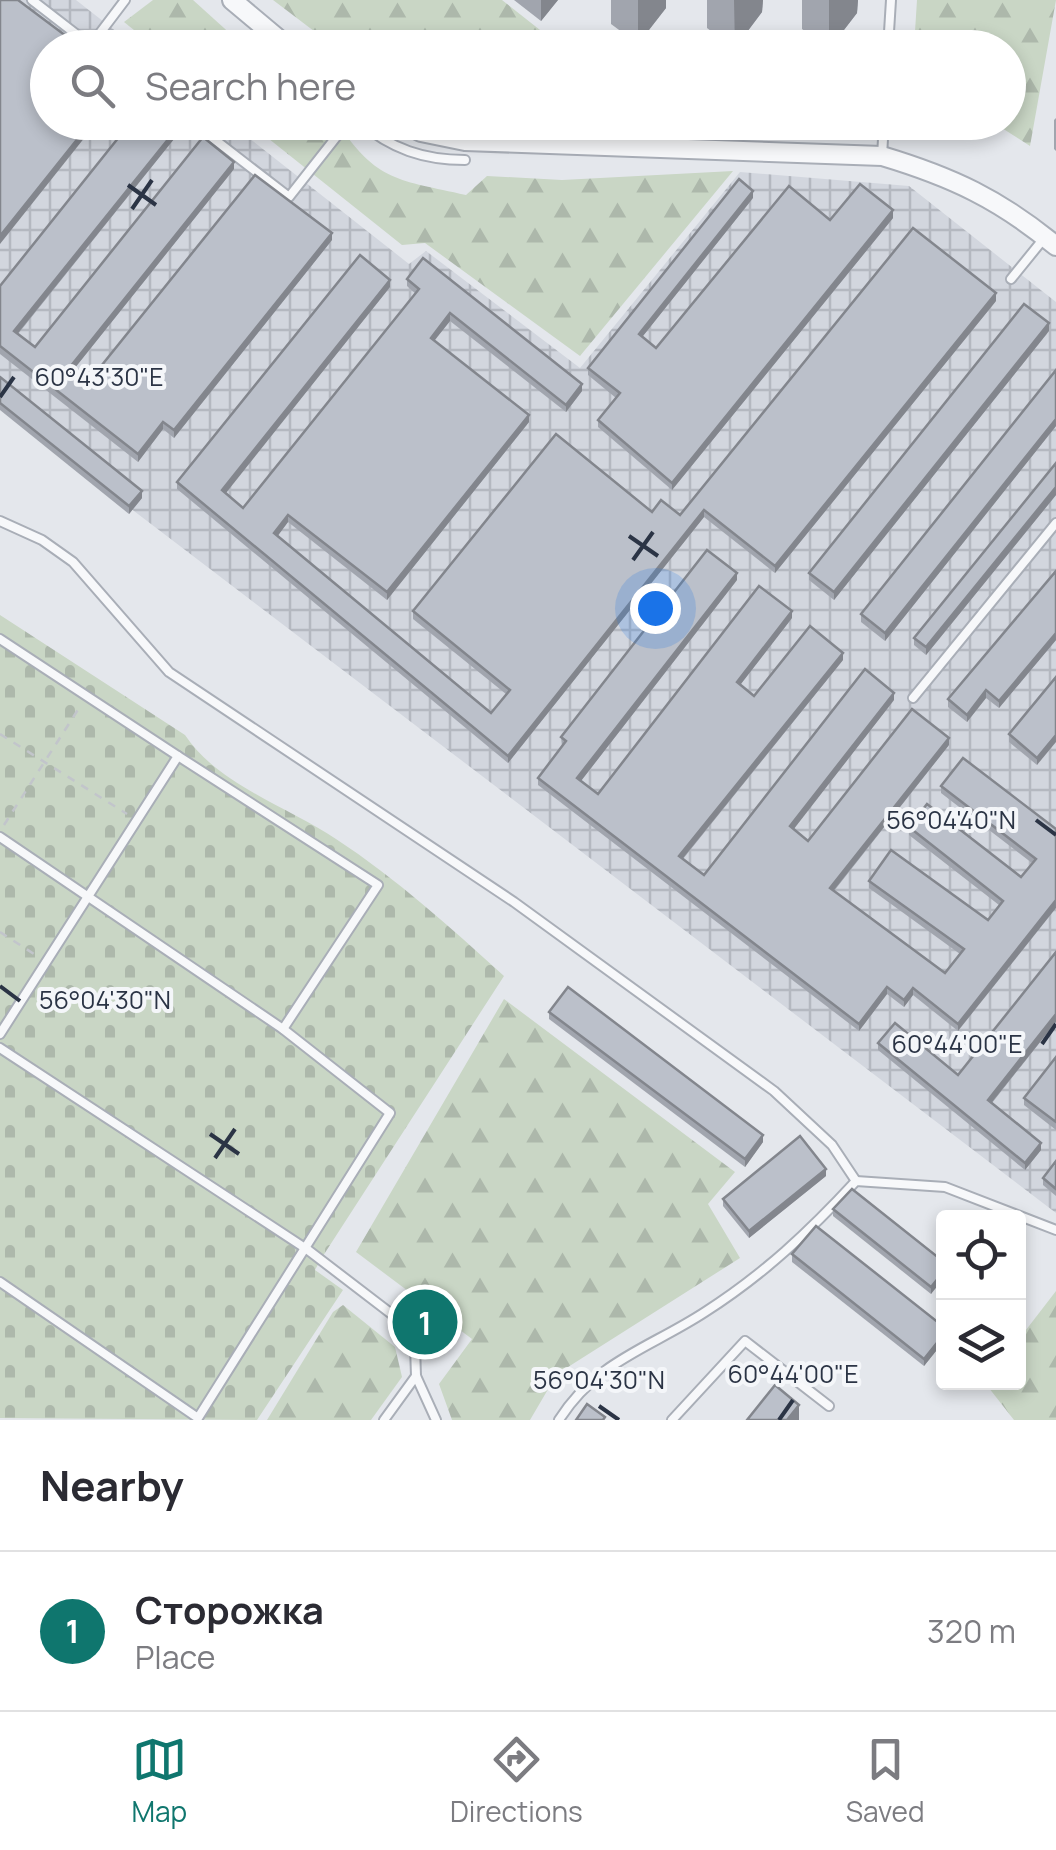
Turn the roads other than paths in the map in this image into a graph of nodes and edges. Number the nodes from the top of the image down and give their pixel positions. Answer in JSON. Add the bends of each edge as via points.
{"nodes":[{"id":1,"x":32,"y":0,"type":"edge"},
{"id":2,"x":126,"y":0,"type":"edge"},
{"id":3,"x":232,"y":0,"type":"edge"},
{"id":4,"x":891,"y":0,"type":"edge"},
{"id":5,"x":72,"y":30,"type":"edge"},
{"id":6,"x":104,"y":30,"type":"edge"},
{"id":7,"x":268,"y":30,"type":"edge"},
{"id":8,"x":889,"y":30,"type":"edge"},
{"id":9,"x":215,"y":140,"type":"edge"},
{"id":10,"x":334,"y":140,"type":"edge"},
{"id":11,"x":381,"y":140,"type":"edge"},
{"id":12,"x":460,"y":140,"type":"edge"},
{"id":13,"x":883,"y":140,"type":"edge"},
{"id":14,"x":882,"y":156,"type":"junction"},
{"id":15,"x":465,"y":160,"type":"dead end"},
{"id":16,"x":1051,"y":242,"type":"edge"},
{"id":17,"x":1011,"y":279,"type":"dead end"},
{"id":18,"x":0,"y":521,"type":"edge"},
{"id":19,"x":1056,"y":523,"type":"edge"},
{"id":20,"x":0,"y":639,"type":"edge"},
{"id":21,"x":913,"y":698,"type":"dead end"},
{"id":22,"x":178,"y":756,"type":"junction"},
{"id":23,"x":0,"y":834,"type":"edge"},
{"id":24,"x":90,"y":894,"type":"junction"},
{"id":25,"x":284,"y":1030,"type":"junction"},
{"id":26,"x":0,"y":1034,"type":"edge"},
{"id":27,"x":0,"y":1048,"type":"edge"},
{"id":28,"x":856,"y":1181,"type":"junction"},
{"id":29,"x":1056,"y":1230,"type":"edge"},
{"id":30,"x":308,"y":1250,"type":"junction"},
{"id":31,"x":0,"y":1282,"type":"edge"},
{"id":32,"x":416,"y":1376,"type":"junction"},
{"id":33,"x":830,"y":1406,"type":"dead end"},
{"id":34,"x":384,"y":1420,"type":"edge"},
{"id":35,"x":436,"y":1420,"type":"edge"},
{"id":36,"x":559,"y":1420,"type":"edge"},
{"id":37,"x":672,"y":1420,"type":"edge"}],
"edges":[{"from":1,"to":5,"type":"lane"},
{"from":2,"to":6,"type":"lane"},
{"from":3,"to":7,"type":"street"},
{"from":4,"to":8,"type":"lane"},
{"from":9,"to":10,"type":"lane","via":[[289,197]]},
{"from":11,"to":15,"type":"lane","via":[[434,160]]},
{"from":12,"to":14,"type":"street"},
{"from":13,"to":14,"type":"lane"},
{"from":14,"to":16,"type":"street","via":[[938,172],[994,199]]},
{"from":16,"to":17,"type":"lane"},
{"from":18,"to":28,"type":"lane","via":[[72,562],[170,672],[514,902],[774,1090],[832,1145]]},
{"from":19,"to":21,"type":"lane"},
{"from":20,"to":22,"type":"lane"},
{"from":22,"to":24,"type":"lane"},
{"from":22,"to":25,"type":"lane","via":[[378,885]]},
{"from":23,"to":24,"type":"lane"},
{"from":24,"to":25,"type":"lane"},
{"from":24,"to":26,"type":"lane"},
{"from":25,"to":30,"type":"lane","via":[[390,1113]]},
{"from":27,"to":30,"type":"lane"},
{"from":28,"to":29,"type":"lane","via":[[945,1187]]},
{"from":28,"to":36,"type":"lane","via":[[778,1260],[703,1314],[591,1378]]},
{"from":30,"to":31,"type":"lane","via":[[198,1418]]},
{"from":30,"to":32,"type":"lane","via":[[402,1322],[415,1346]]},
{"from":32,"to":34,"type":"lane"},
{"from":32,"to":35,"type":"lane"},
{"from":33,"to":37,"type":"lane","via":[[745,1341]]}]}
